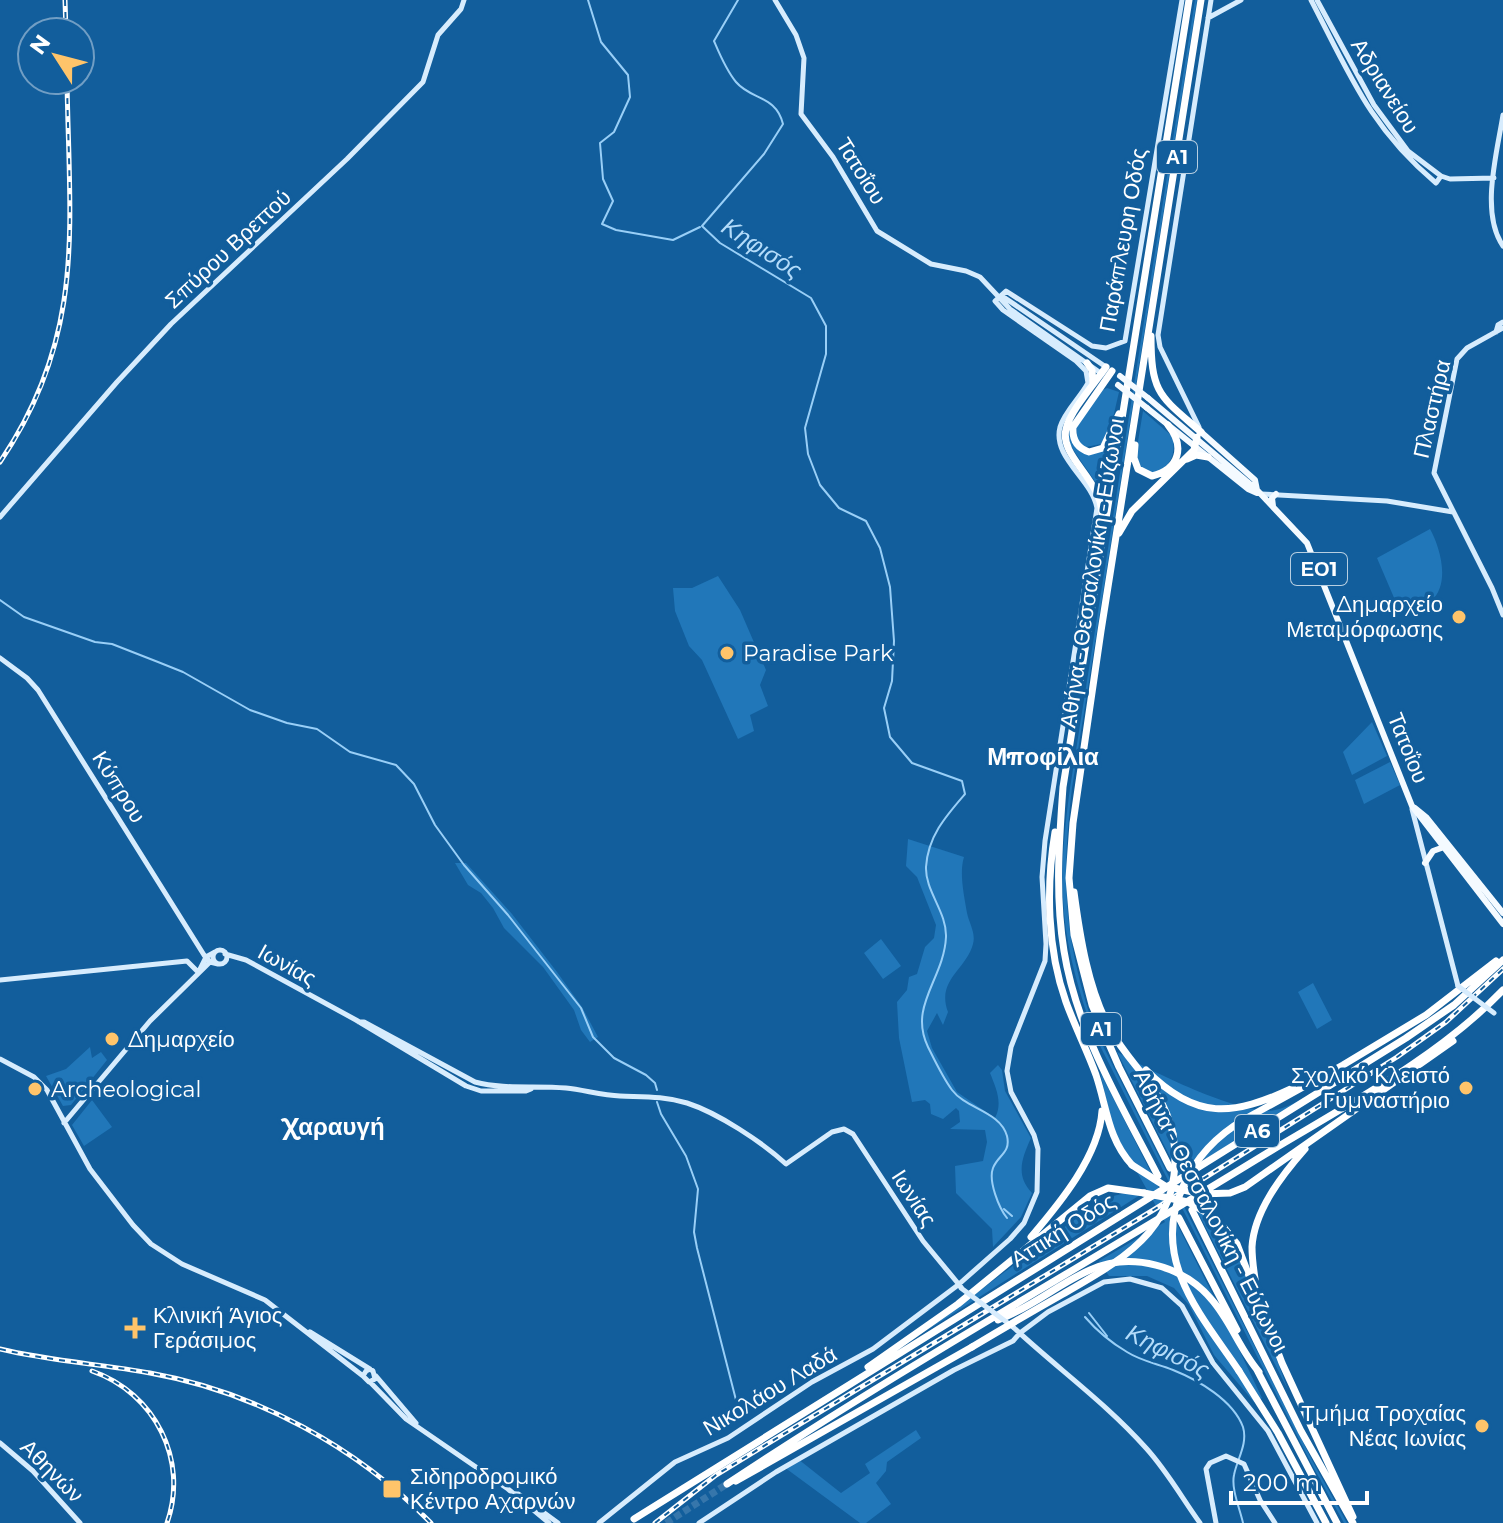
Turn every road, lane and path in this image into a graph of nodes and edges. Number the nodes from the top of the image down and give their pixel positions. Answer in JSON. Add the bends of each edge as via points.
{"nodes":[{"id":1,"x":464,"y":0,"type":"edge"},
{"id":2,"x":775,"y":0,"type":"edge"},
{"id":3,"x":1182,"y":0,"type":"edge"},
{"id":4,"x":1189,"y":0,"type":"edge"},
{"id":5,"x":1201,"y":0,"type":"edge"},
{"id":6,"x":1211,"y":0,"type":"edge"},
{"id":7,"x":1241,"y":0,"type":"edge"},
{"id":8,"x":1311,"y":0,"type":"edge"},
{"id":9,"x":1317,"y":0,"type":"edge"},
{"id":10,"x":1208,"y":18,"type":"junction"},
{"id":11,"x":1503,"y":115,"type":"edge"},
{"id":12,"x":1441,"y":176,"type":"junction"},
{"id":13,"x":1494,"y":178,"type":"junction"},
{"id":14,"x":1503,"y":246,"type":"edge"},
{"id":15,"x":1000,"y":296,"type":"junction"},
{"id":16,"x":1152,"y":314,"type":"junction"},
{"id":17,"x":1500,"y":326,"type":"edge"},
{"id":18,"x":1087,"y":363,"type":"junction"},
{"id":19,"x":1107,"y":372,"type":"junction"},
{"id":20,"x":1118,"y":385,"type":"junction"},
{"id":21,"x":1094,"y":391,"type":"junction"},
{"id":22,"x":1124,"y":401,"type":"junction"},
{"id":23,"x":1186,"y":402,"type":"junction"},
{"id":24,"x":1178,"y":411,"type":"junction"},
{"id":25,"x":1168,"y":425,"type":"junction"},
{"id":26,"x":1133,"y":427,"type":"junction"},
{"id":27,"x":1199,"y":434,"type":"junction"},
{"id":28,"x":1195,"y":447,"type":"junction"},
{"id":29,"x":1208,"y":457,"type":"junction"},
{"id":30,"x":1185,"y":460,"type":"junction"},
{"id":31,"x":1259,"y":492,"type":"junction"},
{"id":32,"x":1276,"y":494,"type":"junction"},
{"id":33,"x":1273,"y":506,"type":"junction"},
{"id":34,"x":1454,"y":512,"type":"junction"},
{"id":35,"x":0,"y":517,"type":"edge"},
{"id":36,"x":1113,"y":550,"type":"junction"},
{"id":37,"x":1101,"y":552,"type":"junction"},
{"id":38,"x":1503,"y":615,"type":"edge"},
{"id":39,"x":0,"y":658,"type":"edge"},
{"id":40,"x":1063,"y":787,"type":"junction"},
{"id":41,"x":1412,"y":806,"type":"junction"},
{"id":42,"x":1444,"y":847,"type":"junction"},
{"id":43,"x":1425,"y":863,"type":"junction"},
{"id":44,"x":1069,"y":878,"type":"junction"},
{"id":45,"x":1503,"y":913,"type":"edge"},
{"id":46,"x":1503,"y":924,"type":"edge"},
{"id":47,"x":225,"y":954,"type":"junction"},
{"id":48,"x":210,"y":957,"type":"junction"},
{"id":49,"x":242,"y":958,"type":"junction"},
{"id":50,"x":1503,"y":958,"type":"edge"},
{"id":51,"x":221,"y":964,"type":"junction"},
{"id":52,"x":198,"y":972,"type":"junction"},
{"id":53,"x":0,"y":980,"type":"edge"},
{"id":54,"x":1502,"y":991,"type":"edge"},
{"id":55,"x":1500,"y":1017,"type":"dead end"},
{"id":56,"x":1118,"y":1042,"type":"junction"},
{"id":57,"x":0,"y":1059,"type":"edge"},
{"id":58,"x":1343,"y":1065,"type":"junction"},
{"id":59,"x":1102,"y":1101,"type":"junction"},
{"id":60,"x":64,"y":1123,"type":"junction"},
{"id":61,"x":1314,"y":1138,"type":"junction"},
{"id":62,"x":1019,"y":1252,"type":"junction"},
{"id":63,"x":960,"y":1287,"type":"junction"},
{"id":64,"x":1258,"y":1299,"type":"junction"},
{"id":65,"x":980,"y":1327,"type":"junction"},
{"id":66,"x":309,"y":1332,"type":"junction"},
{"id":67,"x":1020,"y":1333,"type":"junction"},
{"id":68,"x":370,"y":1369,"type":"junction"},
{"id":69,"x":1259,"y":1372,"type":"junction"},
{"id":70,"x":376,"y":1375,"type":"junction"},
{"id":71,"x":363,"y":1376,"type":"junction"},
{"id":72,"x":370,"y":1382,"type":"junction"},
{"id":73,"x":391,"y":1382,"type":"dead end"},
{"id":74,"x":845,"y":1386,"type":"junction"},
{"id":75,"x":389,"y":1394,"type":"junction"},
{"id":76,"x":419,"y":1427,"type":"junction"},
{"id":77,"x":0,"y":1443,"type":"edge"},
{"id":78,"x":508,"y":1489,"type":"junction"},
{"id":79,"x":634,"y":1519,"type":"dead end"},
{"id":80,"x":80,"y":1523,"type":"edge"},
{"id":81,"x":549,"y":1523,"type":"edge"},
{"id":82,"x":558,"y":1523,"type":"edge"},
{"id":83,"x":599,"y":1523,"type":"edge"},
{"id":84,"x":699,"y":1523,"type":"edge"},
{"id":85,"x":1200,"y":1523,"type":"edge"},
{"id":86,"x":1216,"y":1523,"type":"edge"},
{"id":87,"x":1275,"y":1523,"type":"edge"},
{"id":88,"x":1317,"y":1523,"type":"edge"},
{"id":89,"x":1326,"y":1523,"type":"edge"},
{"id":90,"x":1337,"y":1523,"type":"edge"},
{"id":91,"x":1354,"y":1523,"type":"edge"}],
"edges":[{"from":1,"to":35,"type":"street","name":"Σπύρου Βρεττού","via":[[438,35],[423,82],[171,324]]},
{"from":2,"to":15,"type":"street","name":"Τατοΐου","via":[[802,52],[801,114],[874,227],[927,262],[980,277]]},
{"from":3,"to":15,"type":"street","name":"Παράπλευρη Οδός","via":[[1125,341],[1106,348],[1092,346],[1007,291]]},
{"from":4,"to":22,"type":"highway","name":"Αθήνα - Θεσσαλονίκη - Εύζωνοι","number":"Α1"},
{"from":5,"to":16,"type":"highway","name":"Αθήνα - Θεσσαλονίκη - Εύζωνοι","number":"Α1"},
{"from":6,"to":10,"type":"street"},
{"from":7,"to":10,"type":"street"},
{"from":8,"to":12,"type":"street","name":"Αδριανείου","via":[[1362,99],[1404,156],[1436,183]]},
{"from":9,"to":12,"type":"street","name":"Αδριανείου","via":[[1374,105],[1408,151]]},
{"from":10,"to":23,"type":"street","via":[[1158,335]]},
{"from":11,"to":13,"type":"street"},
{"from":12,"to":13,"type":"street"},
{"from":13,"to":14,"type":"street","via":[[1491,220]]},
{"from":15,"to":18,"type":"street","name":"Τατοΐου","via":[[1010,309]]},
{"from":15,"to":19,"type":"street","name":"Τατοΐου"},
{"from":15,"to":63,"type":"street","via":[[995,301],[1000,308],[1085,368],[1086,386],[1059,434],[1061,449],[1091,489],[1097,508],[1045,841],[1045,961],[1011,1047],[1007,1071],[1013,1097],[1037,1143],[1037,1192],[1017,1230]]},
{"from":16,"to":24,"type":"highway","via":[[1154,379]]},
{"from":16,"to":26,"type":"highway","name":"Αθήνα - Θεσσαλονίκη - Εύζωνοι","number":"Α1"},
{"from":17,"to":34,"type":"street","name":"Πλαστήρα","via":[[1462,353],[1455,365],[1434,473]]},
{"from":18,"to":19,"type":"street","name":"Τατοΐου"},
{"from":18,"to":21,"type":"highway"},
{"from":19,"to":20,"type":"main road","name":"Τατοΐου","number":"ΕΟ1"},
{"from":19,"to":21,"type":"highway"},
{"from":19,"to":27,"type":"main road","name":"Τατοΐου","bridge":true},
{"from":20,"to":21,"type":"highway"},
{"from":20,"to":25,"type":"main road","name":"Τατοΐου","number":"ΕΟ1","bridge":true},
{"from":21,"to":22,"type":"highway","via":[[1073,427],[1075,442],[1086,451],[1107,444]]},
{"from":21,"to":37,"type":"highway","via":[[1069,420],[1065,437],[1099,496]]},
{"from":22,"to":37,"type":"highway","name":"Αθήνα - Θεσσαλονίκη - Εύζωνοι","number":"Α1"},
{"from":23,"to":24,"type":"highway"},
{"from":23,"to":27,"type":"street"},
{"from":24,"to":27,"type":"highway"},
{"from":25,"to":26,"type":"highway","via":[[1179,451],[1166,469],[1152,476],[1136,466]]},
{"from":25,"to":28,"type":"main road","name":"Τατοΐου","number":"ΕΟ1"},
{"from":26,"to":36,"type":"highway","name":"Αθήνα - Θεσσαλονίκη - Εύζωνοι","number":"Α1"},
{"from":27,"to":28,"type":"highway"},
{"from":27,"to":31,"type":"main road","name":"Τατοΐου","via":[[1255,480]]},
{"from":28,"to":29,"type":"main road","name":"Τατοΐου","number":"ΕΟ1"},
{"from":28,"to":30,"type":"highway"},
{"from":29,"to":30,"type":"highway"},
{"from":29,"to":31,"type":"main road","name":"Τατοΐου","number":"ΕΟ1"},
{"from":30,"to":36,"type":"highway","via":[[1128,515]]},
{"from":31,"to":32,"type":"street"},
{"from":31,"to":33,"type":"main road","name":"Τατοΐου","number":"ΕΟ1"},
{"from":32,"to":33,"type":"main road"},
{"from":32,"to":34,"type":"street"},
{"from":33,"to":41,"type":"main road","name":"Τατοΐου","number":"ΕΟ1","via":[[1312,552]]},
{"from":34,"to":38,"type":"street"},
{"from":36,"to":44,"type":"highway","name":"Αθήνα - Θεσσαλονίκη - Εύζωνοι","number":"Α1","via":[[1077,788]]},
{"from":37,"to":40,"type":"highway","name":"Αθήνα - Θεσσαλονίκη - Εύζωνοι","number":"Α1"},
{"from":39,"to":48,"type":"street","name":"Κύπρου","via":[[38,690]]},
{"from":40,"to":59,"type":"highway","via":[[1051,860],[1054,952]]},
{"from":40,"to":69,"type":"highway","name":"Αθήνα - Θεσσαλονίκη - Εύζωνοι","number":"Α1","bridge":true,"via":[[1058,892],[1064,952],[1087,1034]]},
{"from":41,"to":42,"type":"main road","number":"ΕΟ1"},
{"from":41,"to":43,"type":"street","name":"Τατοΐου"},
{"from":41,"to":45,"type":"main road","number":"ΕΟ1"},
{"from":42,"to":43,"type":"main road","via":[[1435,849]]},
{"from":42,"to":46,"type":"main road","number":"ΕΟ1"},
{"from":43,"to":55,"type":"street","name":"Τατοΐου","bridge":true,"via":[[1458,986]]},
{"from":44,"to":56,"type":"highway","via":[[1096,992]]},
{"from":44,"to":91,"type":"highway","name":"Αθήνα - Θεσσαλονίκη - Εύζωνοι","number":"Α1","bridge":true,"via":[[1074,935],[1092,1005],[1119,1067],[1301,1431]]},
{"from":47,"to":48,"type":"street","name":"Ιωνίας"},
{"from":47,"to":49,"type":"street","name":"Ιωνίας"},
{"from":47,"to":51,"type":"street"},
{"from":48,"to":51,"type":"street"},
{"from":48,"to":51,"type":"street"},
{"from":48,"to":52,"type":"street"},
{"from":49,"to":51,"type":"street","name":"Ιωνίας"},
{"from":49,"to":63,"type":"street","name":"Ιωνίας","via":[[482,1084],[661,1097],[701,1109],[786,1164],[844,1129],[853,1134]]},
{"from":50,"to":58,"type":"highway","via":[[1445,1003]]},
{"from":50,"to":74,"type":"highway","name":"Αττική Οδός","number":"Α6","via":[[1454,1005],[1406,1038]]},
{"from":52,"to":53,"type":"street","via":[[187,961]]},
{"from":52,"to":60,"type":"street"},
{"from":54,"to":61,"type":"highway","via":[[1462,1034]]},
{"from":54,"to":65,"type":"highway","name":"Αττική Οδός","number":"Α6","via":[[1478,1016],[1417,1061]]},
{"from":56,"to":58,"type":"highway","via":[[1163,1086],[1205,1107],[1255,1105]]},
{"from":56,"to":65,"type":"highway","name":"Αττική Οδός","number":"Α6","bridge":true,"via":[[1155,1088],[1173,1134],[1174,1173],[1168,1197],[1140,1244],[1108,1268],[727,1484]]},
{"from":57,"to":60,"type":"street","via":[[37,1080]]},
{"from":58,"to":89,"type":"highway","bridge":true,"via":[[1215,1138],[1193,1166],[1176,1202],[1173,1232],[1181,1279],[1278,1433]]},
{"from":59,"to":61,"type":"highway","bridge":true,"via":[[1116,1143],[1132,1165],[1178,1190],[1236,1192]]},
{"from":59,"to":62,"type":"highway","via":[[1093,1151]]},
{"from":60,"to":66,"type":"street","via":[[90,1169],[151,1244],[193,1269],[253,1293]]},
{"from":61,"to":64,"type":"highway","via":[[1284,1174],[1259,1219],[1252,1243]]},
{"from":62,"to":64,"type":"highway","bridge":true,"via":[[1101,1189],[1135,1191],[1188,1202],[1217,1219],[1237,1244]]},
{"from":62,"to":74,"type":"highway"},
{"from":63,"to":67,"type":"street","name":"Ιωνίας","bridge":true},
{"from":63,"to":83,"type":"street","name":"Νικολάου Λαδά","via":[[867,1353],[728,1438],[675,1462]]},
{"from":64,"to":91,"type":"highway"},
{"from":65,"to":69,"type":"highway","via":[[1091,1269],[1143,1262],[1170,1269],[1206,1293]]},
{"from":66,"to":68,"type":"street"},
{"from":66,"to":71,"type":"street"},
{"from":67,"to":84,"type":"street","via":[[1004,1347],[776,1472]]},
{"from":67,"to":85,"type":"street","name":"Ιωνίας","via":[[1135,1437]]},
{"from":67,"to":88,"type":"street","via":[[1110,1280],[1139,1280],[1162,1288],[1182,1306],[1213,1363],[1268,1431]]},
{"from":68,"to":70,"type":"street"},
{"from":68,"to":71,"type":"street"},
{"from":69,"to":90,"type":"highway","name":"Αθήνα - Θεσσαλονίκη - Εύζωνοι","number":"Α1"},
{"from":70,"to":72,"type":"street"},
{"from":70,"to":75,"type":"street"},
{"from":71,"to":72,"type":"street"},
{"from":72,"to":76,"type":"street"},
{"from":73,"to":75,"type":"street"},
{"from":74,"to":79,"type":"highway","name":"Αττική Οδός","number":"Α6"},
{"from":75,"to":76,"type":"street"},
{"from":76,"to":78,"type":"street"},
{"from":77,"to":80,"type":"street","name":"Αθηνών"},
{"from":78,"to":81,"type":"street"},
{"from":78,"to":82,"type":"street"},
{"from":86,"to":87,"type":"street","via":[[1206,1469],[1226,1456],[1244,1464]]}]}
